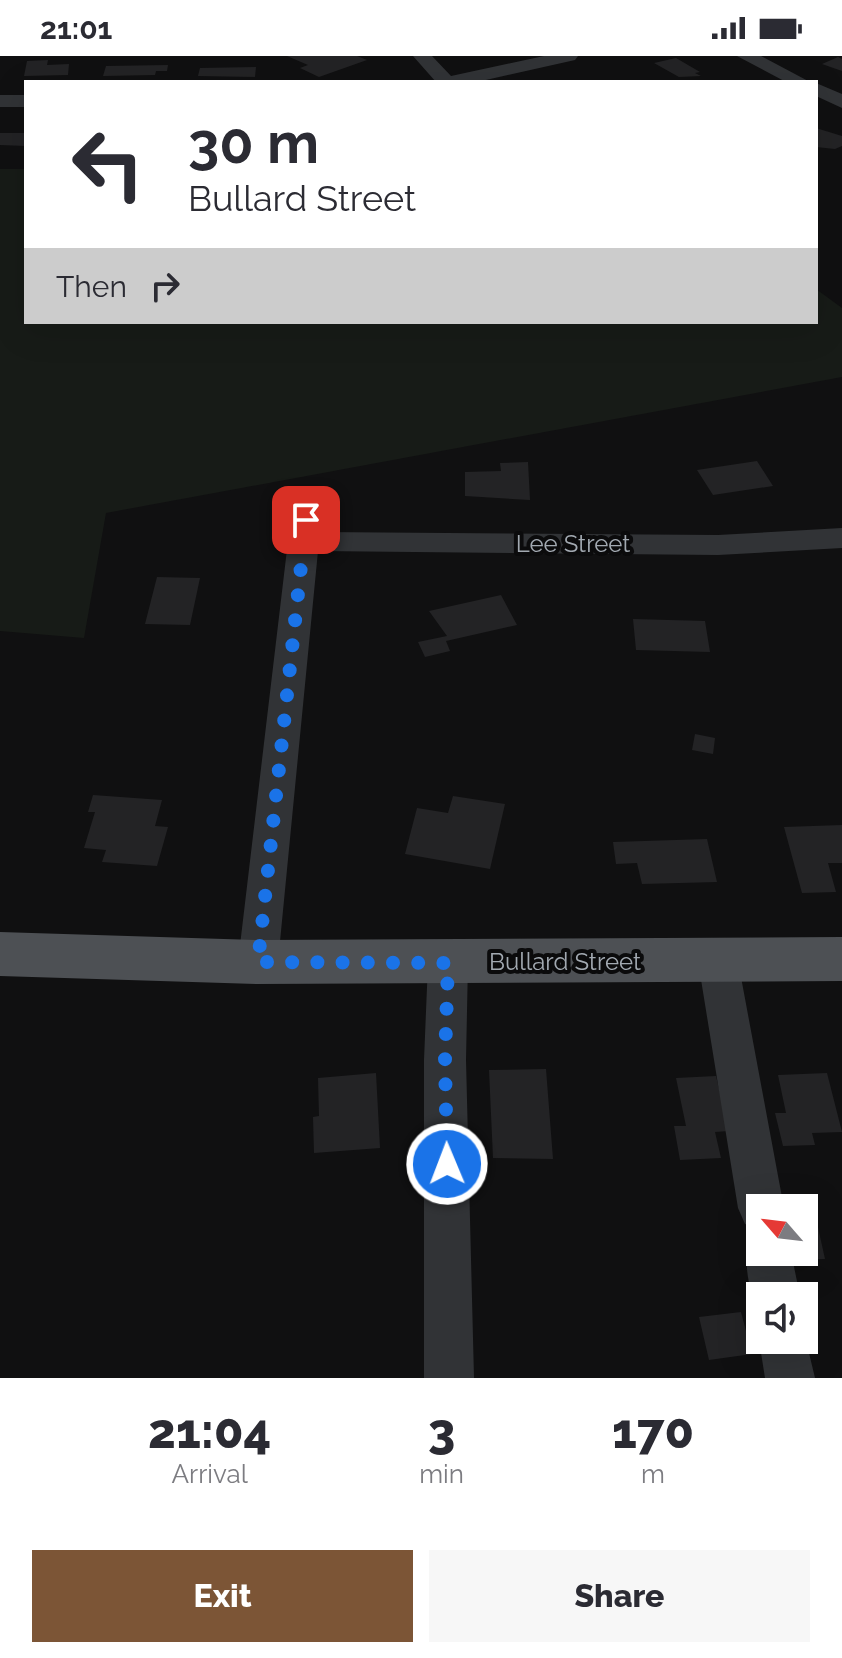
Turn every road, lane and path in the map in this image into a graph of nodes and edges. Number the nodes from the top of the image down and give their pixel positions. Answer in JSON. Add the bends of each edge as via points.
{"nodes":[{"id":1,"x":422,"y":56,"type":"edge"},
{"id":2,"x":569,"y":56,"type":"edge"},
{"id":3,"x":746,"y":56,"type":"edge"},
{"id":4,"x":447,"y":80,"type":"edge"},
{"id":5,"x":458,"y":80,"type":"edge"},
{"id":6,"x":797,"y":80,"type":"edge"},
{"id":7,"x":818,"y":90,"type":"edge"},
{"id":8,"x":0,"y":101,"type":"edge"},
{"id":9,"x":24,"y":101,"type":"edge"},
{"id":10,"x":842,"y":102,"type":"edge"},
{"id":11,"x":842,"y":538,"type":"edge"},
{"id":12,"x":0,"y":954,"type":"edge"},
{"id":13,"x":842,"y":959,"type":"edge"},
{"id":14,"x":718,"y":961,"type":"junction"},
{"id":15,"x":258,"y":962,"type":"junction"},
{"id":16,"x":448,"y":963,"type":"junction"},
{"id":17,"x":759,"y":1194,"type":"edge"},
{"id":18,"x":786,"y":1354,"type":"edge"},
{"id":19,"x":449,"y":1378,"type":"edge"},
{"id":20,"x":790,"y":1378,"type":"edge"}],
"edges":[{"from":1,"to":4,"type":"street"},
{"from":2,"to":5,"type":"street"},
{"from":3,"to":6,"type":"street"},
{"from":7,"to":10,"type":"street"},
{"from":8,"to":9,"type":"street"},
{"from":11,"to":15,"type":"street","name":"Lee Street","via":[[718,545],[304,530]]},
{"from":12,"to":15,"type":"main road","name":"Bullard Street"},
{"from":13,"to":14,"type":"main road","name":"Bullard Street"},
{"from":14,"to":16,"type":"main road","name":"Bullard Street"},
{"from":14,"to":17,"type":"street"},
{"from":15,"to":16,"type":"main road","name":"Bullard Street"},
{"from":16,"to":19,"type":"street"},
{"from":18,"to":20,"type":"street"}]}
